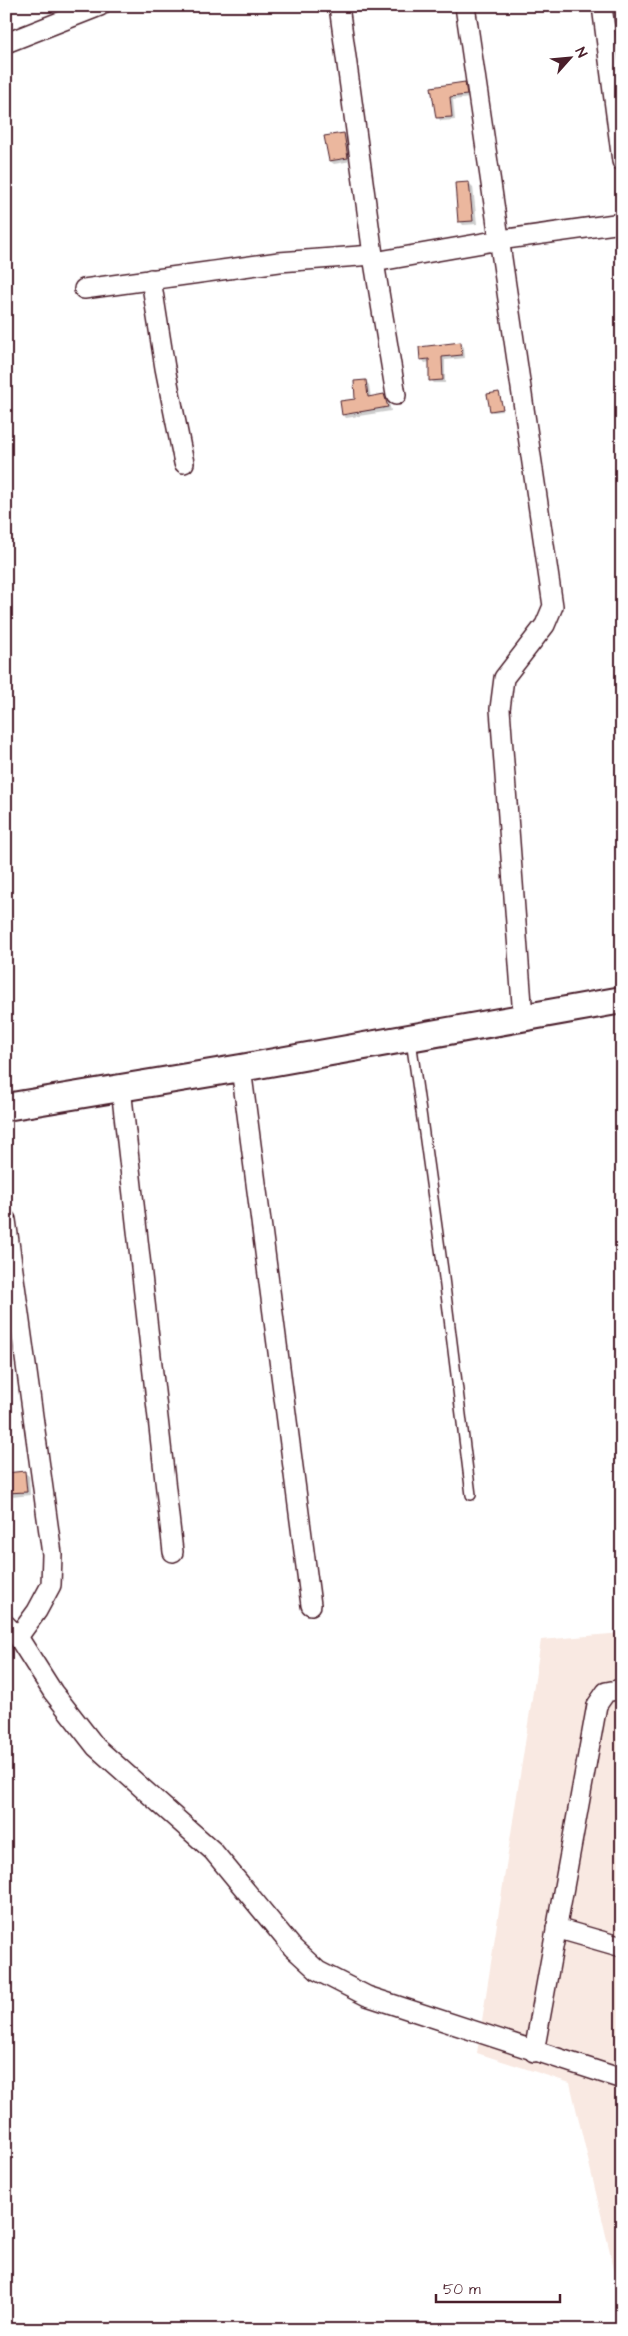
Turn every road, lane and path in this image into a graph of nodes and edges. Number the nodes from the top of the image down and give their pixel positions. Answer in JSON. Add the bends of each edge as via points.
{"nodes":[{"id":1,"x":100,"y":6,"type":"edge"},
{"id":2,"x":339,"y":6,"type":"edge"},
{"id":3,"x":465,"y":6,"type":"edge"},
{"id":4,"x":602,"y":6,"type":"edge"},
{"id":5,"x":6,"y":42,"type":"edge"},
{"id":6,"x":622,"y":161,"type":"edge"},
{"id":7,"x":622,"y":223,"type":"edge"},
{"id":8,"x":500,"y":240,"type":"junction"},
{"id":9,"x":374,"y":258,"type":"junction"},
{"id":10,"x":151,"y":280,"type":"junction"},
{"id":11,"x":84,"y":289,"type":"dead end"},
{"id":12,"x":396,"y":395,"type":"dead end"},
{"id":13,"x":184,"y":463,"type":"dead end"},
{"id":14,"x":622,"y":1001,"type":"edge"},
{"id":15,"x":522,"y":1017,"type":"junction"},
{"id":16,"x":410,"y":1037,"type":"junction"},
{"id":17,"x":241,"y":1068,"type":"junction"},
{"id":18,"x":121,"y":1088,"type":"junction"},
{"id":19,"x":6,"y":1106,"type":"edge"},
{"id":20,"x":6,"y":1220,"type":"edge"},
{"id":21,"x":470,"y":1495,"type":"dead end"},
{"id":22,"x":174,"y":1552,"type":"dead end"},
{"id":23,"x":311,"y":1605,"type":"dead end"},
{"id":24,"x":12,"y":1631,"type":"edge"},
{"id":25,"x":622,"y":1689,"type":"edge"},
{"id":26,"x":556,"y":1928,"type":"junction"},
{"id":27,"x":622,"y":1947,"type":"edge"},
{"id":28,"x":534,"y":2052,"type":"junction"},
{"id":29,"x":622,"y":2079,"type":"edge"}],
"edges":[{"from":1,"to":5,"type":"street"},
{"from":2,"to":9,"type":"street"},
{"from":3,"to":8,"type":"street"},
{"from":4,"to":6,"type":"street"},
{"from":7,"to":8,"type":"street"},
{"from":8,"to":9,"type":"street"},
{"from":8,"to":15,"type":"street","via":[[553,606],[545,625],[504,678],[500,709]]},
{"from":9,"to":10,"type":"street","via":[[279,262]]},
{"from":9,"to":12,"type":"street"},
{"from":10,"to":11,"type":"street"},
{"from":10,"to":13,"type":"street"},
{"from":14,"to":15,"type":"street"},
{"from":15,"to":16,"type":"street"},
{"from":16,"to":17,"type":"street"},
{"from":16,"to":21,"type":"lane"},
{"from":17,"to":18,"type":"street"},
{"from":17,"to":23,"type":"street"},
{"from":18,"to":19,"type":"street"},
{"from":18,"to":22,"type":"street"},
{"from":20,"to":24,"type":"street","via":[[52,1554],[51,1585],[37,1612]]},
{"from":24,"to":28,"type":"street","via":[[53,1692],[96,1747],[213,1851],[293,1948],[318,1972],[367,1996]]},
{"from":25,"to":26,"type":"street","via":[[606,1692],[597,1705]]},
{"from":26,"to":27,"type":"street"},
{"from":26,"to":28,"type":"street"},
{"from":28,"to":29,"type":"street"}]}
